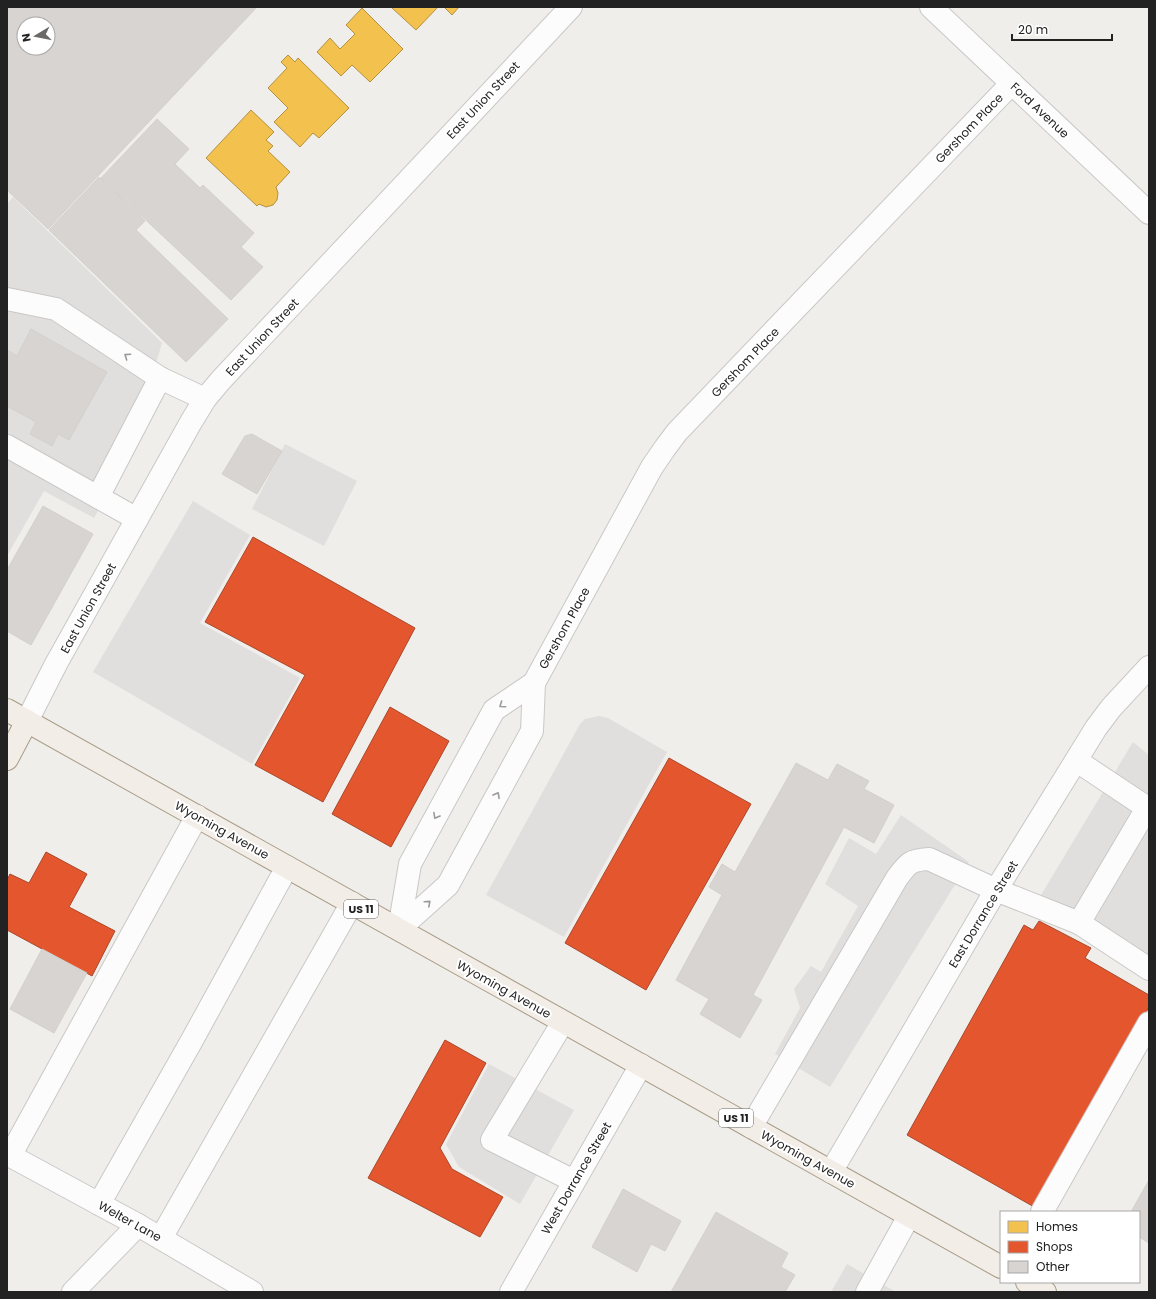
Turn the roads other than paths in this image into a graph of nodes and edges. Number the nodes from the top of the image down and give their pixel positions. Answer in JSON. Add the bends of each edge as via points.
{"nodes":[{"id":1,"x":571,"y":7,"type":"edge"},
{"id":2,"x":931,"y":7,"type":"edge"},
{"id":3,"x":1012,"y":84,"type":"junction"},
{"id":4,"x":1149,"y":212,"type":"edge"},
{"id":5,"x":7,"y":299,"type":"edge"},
{"id":6,"x":160,"y":378,"type":"junction"},
{"id":7,"x":205,"y":399,"type":"junction"},
{"id":8,"x":8,"y":449,"type":"edge"},
{"id":9,"x":98,"y":497,"type":"junction"},
{"id":10,"x":137,"y":519,"type":"junction"},
{"id":11,"x":1149,"y":667,"type":"edge"},
{"id":12,"x":534,"y":683,"type":"junction"},
{"id":13,"x":7,"y":710,"type":"edge"},
{"id":14,"x":27,"y":721,"type":"junction"},
{"id":15,"x":7,"y":759,"type":"edge"},
{"id":16,"x":1076,"y":760,"type":"junction"},
{"id":17,"x":1148,"y":808,"type":"edge"},
{"id":18,"x":197,"y":816,"type":"junction"},
{"id":19,"x":287,"y":867,"type":"junction"},
{"id":20,"x":996,"y":890,"type":"junction"},
{"id":21,"x":352,"y":903,"type":"junction"},
{"id":22,"x":1079,"y":923,"type":"junction"},
{"id":23,"x":399,"y":929,"type":"junction"},
{"id":24,"x":1149,"y":968,"type":"edge"},
{"id":25,"x":563,"y":1022,"type":"junction"},
{"id":26,"x":1149,"y":1023,"type":"edge"},
{"id":27,"x":641,"y":1065,"type":"junction"},
{"id":28,"x":751,"y":1127,"type":"junction"},
{"id":29,"x":15,"y":1130,"type":"edge"},
{"id":30,"x":9,"y":1155,"type":"edge"},
{"id":31,"x":831,"y":1172,"type":"junction"},
{"id":32,"x":574,"y":1181,"type":"junction"},
{"id":33,"x":98,"y":1204,"type":"junction"},
{"id":34,"x":1043,"y":1211,"type":"edge"},
{"id":35,"x":909,"y":1216,"type":"junction"},
{"id":36,"x":138,"y":1225,"type":"junction"},
{"id":37,"x":161,"y":1238,"type":"junction"},
{"id":38,"x":1000,"y":1266,"type":"edge"},
{"id":39,"x":1030,"y":1283,"type":"edge"},
{"id":40,"x":73,"y":1292,"type":"edge"},
{"id":41,"x":252,"y":1292,"type":"edge"},
{"id":42,"x":511,"y":1292,"type":"edge"},
{"id":43,"x":867,"y":1292,"type":"edge"},
{"id":44,"x":1045,"y":1292,"type":"edge"}],
"edges":[{"from":1,"to":7,"type":"street","name":"East Union Street"},
{"from":2,"to":3,"type":"street","name":"Ford Avenue"},
{"from":3,"to":4,"type":"street","name":"Ford Avenue"},
{"from":3,"to":12,"type":"street","name":"Gershom Place","via":[[664,448]]},
{"from":6,"to":5,"type":"street","one_way":true,"via":[[56,309]]},
{"from":6,"to":7,"type":"street"},
{"from":6,"to":9,"type":"street"},
{"from":7,"to":10,"type":"street","name":"East Union Street"},
{"from":8,"to":9,"type":"street"},
{"from":9,"to":10,"type":"street"},
{"from":10,"to":14,"type":"street","name":"East Union Street"},
{"from":11,"to":16,"type":"street","name":"East Dorrance Street","via":[[1111,708]]},
{"from":23,"to":12,"type":"street","name":"Gershom Place","one_way":true,"via":[[448,885],[532,731]]},
{"from":12,"to":23,"type":"street","name":"Gershom Place","one_way":true,"via":[[494,710],[410,864]]},
{"from":13,"to":14,"type":"main road","name":"Wyoming Avenue","number":"US 11"},
{"from":14,"to":15,"type":"main road"},
{"from":14,"to":18,"type":"main road","name":"Wyoming Avenue","number":"US 11"},
{"from":16,"to":17,"type":"street"},
{"from":16,"to":20,"type":"street","name":"East Dorrance Street"},
{"from":17,"to":22,"type":"street"},
{"from":18,"to":19,"type":"main road","name":"Wyoming Avenue","number":"US 11"},
{"from":18,"to":29,"type":"street"},
{"from":19,"to":21,"type":"main road","name":"Wyoming Avenue","number":"US 11"},
{"from":19,"to":33,"type":"street"},
{"from":20,"to":22,"type":"street"},
{"from":20,"to":28,"type":"street","via":[[929,859],[908,864],[893,885]]},
{"from":20,"to":31,"type":"street","name":"East Dorrance Street"},
{"from":21,"to":23,"type":"main road","name":"Wyoming Avenue","number":"US 11"},
{"from":21,"to":37,"type":"street"},
{"from":22,"to":24,"type":"street"},
{"from":23,"to":25,"type":"main road","name":"Wyoming Avenue","number":"US 11"},
{"from":25,"to":27,"type":"main road","name":"Wyoming Avenue","number":"US 11"},
{"from":25,"to":32,"type":"street","via":[[492,1140]]},
{"from":26,"to":34,"type":"street"},
{"from":27,"to":28,"type":"main road","name":"Wyoming Avenue","number":"US 11"},
{"from":27,"to":32,"type":"street","name":"West Dorrance Street"},
{"from":28,"to":31,"type":"main road","name":"Wyoming Avenue","number":"US 11"},
{"from":29,"to":30,"type":"street"},
{"from":30,"to":33,"type":"street","name":"Welter Lane"},
{"from":31,"to":35,"type":"main road","name":"Wyoming Avenue","number":"US 11"},
{"from":32,"to":42,"type":"street","name":"West Dorrance Street"},
{"from":33,"to":36,"type":"street","name":"Welter Lane"},
{"from":35,"to":38,"type":"main road","name":"Wyoming Avenue","number":"US 11"},
{"from":35,"to":43,"type":"street"},
{"from":36,"to":37,"type":"street","name":"Welter Lane"},
{"from":36,"to":40,"type":"street"},
{"from":37,"to":41,"type":"street","name":"Welter Lane"},
{"from":39,"to":44,"type":"main road"}]}
